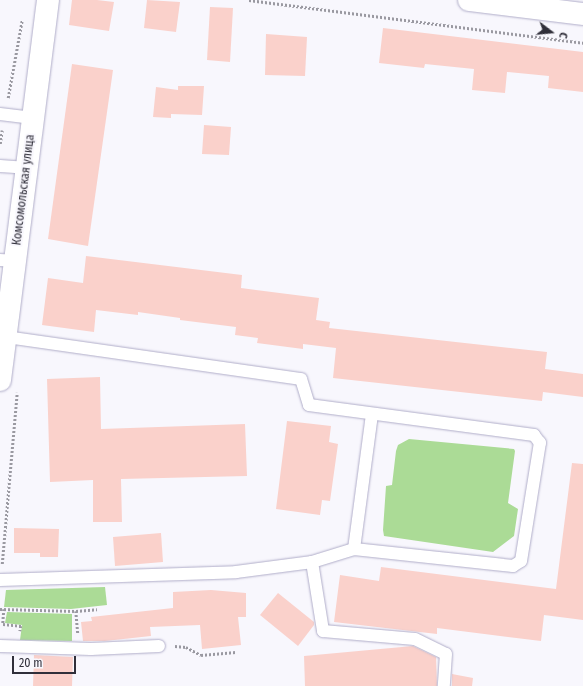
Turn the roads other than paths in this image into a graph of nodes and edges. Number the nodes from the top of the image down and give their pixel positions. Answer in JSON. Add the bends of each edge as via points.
{"nodes":[{"id":1,"x":48,"y":0,"type":"edge"},
{"id":2,"x":469,"y":0,"type":"edge"},
{"id":3,"x":583,"y":14,"type":"edge"},
{"id":4,"x":2,"y":114,"type":"edge"},
{"id":5,"x":33,"y":118,"type":"junction"},
{"id":6,"x":0,"y":166,"type":"edge"},
{"id":7,"x":27,"y":168,"type":"junction"},
{"id":8,"x":8,"y":260,"type":"edge"},
{"id":9,"x":6,"y":337,"type":"junction"},
{"id":10,"x":0,"y":380,"type":"edge"},
{"id":11,"x":372,"y":414,"type":"junction"},
{"id":12,"x":354,"y":549,"type":"junction"},
{"id":13,"x":312,"y":562,"type":"junction"},
{"id":14,"x":0,"y":580,"type":"edge"},
{"id":15,"x":0,"y":646,"type":"edge"},
{"id":16,"x":159,"y":646,"type":"road end"},
{"id":17,"x":444,"y":686,"type":"edge"}],
"edges":[{"from":1,"to":5,"type":"street","name":"Комсомольская улица"},
{"from":2,"to":3,"type":"street"},
{"from":4,"to":5,"type":"lane"},
{"from":5,"to":7,"type":"street","name":"Комсомольская улица"},
{"from":6,"to":7,"type":"lane"},
{"from":7,"to":8,"type":"street","name":"Комсомольская улица"},
{"from":8,"to":9,"type":"street","name":"Комсомольская улица"},
{"from":9,"to":10,"type":"street","name":"Комсомольская улица"},
{"from":9,"to":11,"type":"lane","via":[[301,379],[309,405]]},
{"from":11,"to":12,"type":"lane"},
{"from":11,"to":12,"type":"lane","via":[[534,434],[540,443],[522,561],[513,566]]},
{"from":12,"to":13,"type":"lane"},
{"from":13,"to":14,"type":"lane","via":[[236,572]]},
{"from":13,"to":17,"type":"lane","via":[[323,631],[415,639],[446,654]]},
{"from":15,"to":16,"type":"lane","via":[[91,650]]}]}
